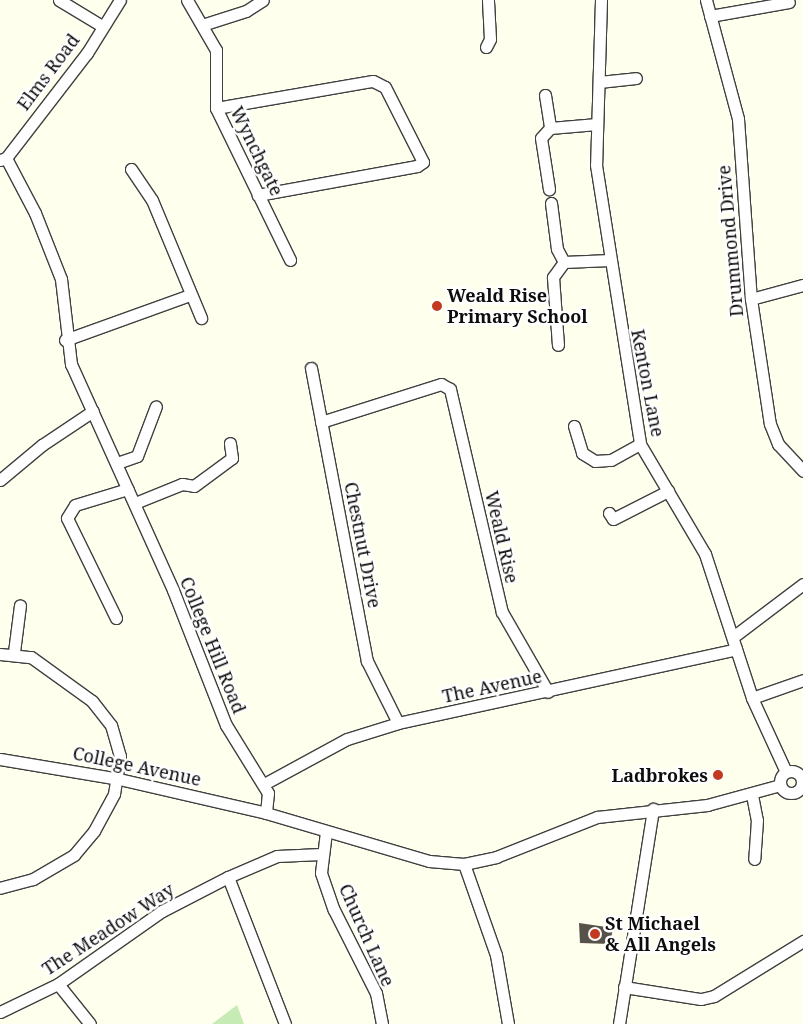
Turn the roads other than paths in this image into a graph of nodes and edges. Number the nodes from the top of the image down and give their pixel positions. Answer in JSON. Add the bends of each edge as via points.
{"nodes":[{"id":1,"x":58,"y":0,"type":"edge"},
{"id":2,"x":120,"y":0,"type":"edge"},
{"id":3,"x":187,"y":0,"type":"edge"},
{"id":4,"x":264,"y":0,"type":"edge"},
{"id":5,"x":488,"y":0,"type":"edge"},
{"id":6,"x":601,"y":0,"type":"edge"},
{"id":7,"x":706,"y":0,"type":"edge"},
{"id":8,"x":789,"y":2,"type":"dead end"},
{"id":9,"x":710,"y":16,"type":"junction"},
{"id":10,"x":202,"y":25,"type":"junction"},
{"id":11,"x":102,"y":26,"type":"junction"},
{"id":12,"x":486,"y":46,"type":"dead end"},
{"id":13,"x":636,"y":78,"type":"dead end"},
{"id":14,"x":599,"y":82,"type":"junction"},
{"id":15,"x":545,"y":96,"type":"dead end"},
{"id":16,"x":216,"y":108,"type":"junction"},
{"id":17,"x":597,"y":124,"type":"junction"},
{"id":18,"x":550,"y":128,"type":"junction"},
{"id":19,"x":3,"y":159,"type":"edge"},
{"id":20,"x":131,"y":169,"type":"dead end"},
{"id":21,"x":548,"y":189,"type":"dead end"},
{"id":22,"x":258,"y":195,"type":"junction"},
{"id":23,"x":551,"y":203,"type":"dead end"},
{"id":24,"x":290,"y":260,"type":"dead end"},
{"id":25,"x":610,"y":260,"type":"junction"},
{"id":26,"x":564,"y":262,"type":"junction"},
{"id":27,"x":803,"y":285,"type":"edge"},
{"id":28,"x":190,"y":295,"type":"junction"},
{"id":29,"x":751,"y":299,"type":"junction"},
{"id":30,"x":201,"y":318,"type":"dead end"},
{"id":31,"x":65,"y":340,"type":"junction"},
{"id":32,"x":558,"y":345,"type":"dead end"},
{"id":33,"x":311,"y":368,"type":"dead end"},
{"id":34,"x":156,"y":406,"type":"dead end"},
{"id":35,"x":93,"y":411,"type":"junction"},
{"id":36,"x":321,"y":422,"type":"junction"},
{"id":37,"x":574,"y":426,"type":"dead end"},
{"id":38,"x":230,"y":442,"type":"dead end"},
{"id":39,"x":640,"y":444,"type":"junction"},
{"id":40,"x":117,"y":463,"type":"junction"},
{"id":41,"x":803,"y":471,"type":"edge"},
{"id":42,"x":0,"y":480,"type":"edge"},
{"id":43,"x":128,"y":489,"type":"junction"},
{"id":44,"x":668,"y":491,"type":"junction"},
{"id":45,"x":135,"y":503,"type":"junction"},
{"id":46,"x":609,"y":513,"type":"dead end"},
{"id":47,"x":803,"y":584,"type":"edge"},
{"id":48,"x":20,"y":605,"type":"dead end"},
{"id":49,"x":116,"y":618,"type":"dead end"},
{"id":50,"x":733,"y":637,"type":"junction"},
{"id":51,"x":736,"y":649,"type":"junction"},
{"id":52,"x":14,"y":652,"type":"junction"},
{"id":53,"x":0,"y":654,"type":"edge"},
{"id":54,"x":803,"y":680,"type":"edge"},
{"id":55,"x":548,"y":692,"type":"junction"},
{"id":56,"x":752,"y":698,"type":"junction"},
{"id":57,"x":398,"y":724,"type":"junction"},
{"id":58,"x":0,"y":759,"type":"edge"},
{"id":59,"x":786,"y":772,"type":"junction"},
{"id":60,"x":120,"y":779,"type":"junction"},
{"id":61,"x":803,"y":779,"type":"edge"},
{"id":62,"x":264,"y":784,"type":"junction"},
{"id":63,"x":780,"y":785,"type":"junction"},
{"id":64,"x":752,"y":795,"type":"junction"},
{"id":65,"x":800,"y":797,"type":"edge"},
{"id":66,"x":653,"y":809,"type":"junction"},
{"id":67,"x":266,"y":813,"type":"junction"},
{"id":68,"x":326,"y":832,"type":"junction"},
{"id":69,"x":321,"y":854,"type":"junction"},
{"id":70,"x":754,"y":859,"type":"dead end"},
{"id":71,"x":464,"y":864,"type":"junction"},
{"id":72,"x":228,"y":877,"type":"junction"},
{"id":73,"x":0,"y":888,"type":"edge"},
{"id":74,"x":803,"y":941,"type":"edge"},
{"id":75,"x":58,"y":984,"type":"junction"},
{"id":76,"x":624,"y":987,"type":"junction"},
{"id":77,"x":0,"y":1012,"type":"edge"},
{"id":78,"x":90,"y":1024,"type":"edge"},
{"id":79,"x":285,"y":1024,"type":"edge"},
{"id":80,"x":382,"y":1024,"type":"edge"},
{"id":81,"x":508,"y":1024,"type":"edge"},
{"id":82,"x":619,"y":1024,"type":"edge"}],
"edges":[{"from":1,"to":11,"type":"street"},
{"from":2,"to":11,"type":"street","name":"Elms Road"},
{"from":3,"to":10,"type":"street","name":"Wynchgate"},
{"from":4,"to":10,"type":"street","via":[[246,11]]},
{"from":5,"to":12,"type":"street","via":[[490,38]]},
{"from":6,"to":14,"type":"street","name":"Kenton Lane"},
{"from":7,"to":9,"type":"street","name":"Drummond Drive"},
{"from":8,"to":9,"type":"street"},
{"from":9,"to":29,"type":"street","name":"Drummond Drive","via":[[738,119]]},
{"from":10,"to":16,"type":"street","name":"Wynchgate","via":[[216,50]]},
{"from":11,"to":19,"type":"street","name":"Elms Road","via":[[87,53]]},
{"from":13,"to":14,"type":"street"},
{"from":14,"to":17,"type":"street","name":"Kenton Lane"},
{"from":15,"to":18,"type":"street"},
{"from":16,"to":22,"type":"street","name":"Wynchgate"},
{"from":16,"to":22,"type":"street","via":[[373,81],[385,87],[423,162],[417,166]]},
{"from":17,"to":18,"type":"street"},
{"from":17,"to":25,"type":"street","name":"Kenton Lane","via":[[596,165]]},
{"from":18,"to":21,"type":"street","via":[[541,138]]},
{"from":19,"to":31,"type":"street","name":"College Hill Road","via":[[36,213],[61,279]]},
{"from":20,"to":28,"type":"street","via":[[152,200]]},
{"from":22,"to":24,"type":"street","name":"Wynchgate"},
{"from":23,"to":26,"type":"street","via":[[557,249]]},
{"from":25,"to":26,"type":"street"},
{"from":25,"to":39,"type":"street","name":"Kenton Lane"},
{"from":26,"to":32,"type":"street","via":[[553,277]]},
{"from":27,"to":29,"type":"street"},
{"from":28,"to":30,"type":"street"},
{"from":28,"to":31,"type":"street"},
{"from":29,"to":41,"type":"street","name":"Drummond Drive","via":[[770,424],[778,444]]},
{"from":31,"to":35,"type":"street","name":"College Hill Road","via":[[71,364]]},
{"from":33,"to":36,"type":"street","name":"Chestnut Drive"},
{"from":34,"to":40,"type":"street","via":[[137,456]]},
{"from":35,"to":40,"type":"street","name":"College Hill Road"},
{"from":35,"to":42,"type":"street","via":[[42,445]]},
{"from":36,"to":55,"type":"street","name":"Weald Rise","via":[[441,384],[450,389],[502,612]]},
{"from":36,"to":57,"type":"street","name":"Chestnut Drive","via":[[367,661]]},
{"from":37,"to":39,"type":"street","via":[[582,454],[595,461],[612,460]]},
{"from":38,"to":45,"type":"street","via":[[232,458],[194,486],[182,484]]},
{"from":39,"to":44,"type":"street","name":"Kenton Lane"},
{"from":40,"to":43,"type":"street","name":"College Hill Road"},
{"from":43,"to":45,"type":"street","name":"College Hill Road"},
{"from":43,"to":49,"type":"street","via":[[75,505],[67,518]]},
{"from":44,"to":46,"type":"street","via":[[613,519]]},
{"from":44,"to":50,"type":"street","name":"Kenton Lane","via":[[704,554]]},
{"from":45,"to":62,"type":"street","name":"College Hill Road","via":[[218,707]]},
{"from":47,"to":50,"type":"street"},
{"from":48,"to":52,"type":"street"},
{"from":50,"to":51,"type":"street","name":"Kenton Lane"},
{"from":51,"to":55,"type":"street","name":"The Avenue"},
{"from":51,"to":56,"type":"street","name":"Kenton Lane"},
{"from":52,"to":53,"type":"street"},
{"from":52,"to":60,"type":"street","via":[[31,657],[59,674],[92,701],[111,725],[120,756]]},
{"from":54,"to":56,"type":"street"},
{"from":55,"to":57,"type":"street","name":"The Avenue"},
{"from":56,"to":59,"type":"street","name":"Kenton Lane"},
{"from":57,"to":62,"type":"street","name":"The Avenue","via":[[347,739]]},
{"from":58,"to":60,"type":"street","name":"College Avenue"},
{"from":59,"to":61,"type":"street","via":[[796,772]]},
{"from":59,"to":63,"type":"street"},
{"from":60,"to":67,"type":"street","name":"College Avenue"},
{"from":60,"to":73,"type":"street","via":[[94,830],[74,855],[33,879]]},
{"from":61,"to":65,"type":"street"},
{"from":62,"to":67,"type":"street","name":"College Hill Road","via":[[268,793]]},
{"from":63,"to":64,"type":"street"},
{"from":63,"to":65,"type":"street"},
{"from":64,"to":66,"type":"street","via":[[707,805]]},
{"from":64,"to":70,"type":"street","via":[[757,820]]},
{"from":66,"to":71,"type":"street","via":[[596,818],[496,857]]},
{"from":66,"to":76,"type":"street"},
{"from":67,"to":68,"type":"street"},
{"from":68,"to":69,"type":"street","name":"Church Lane"},
{"from":68,"to":71,"type":"street","via":[[429,861]]},
{"from":69,"to":72,"type":"street","name":"The Meadow Way","via":[[277,856]]},
{"from":69,"to":80,"type":"street","name":"Church Lane","via":[[321,873],[334,910],[376,993]]},
{"from":71,"to":81,"type":"street","via":[[496,955]]},
{"from":72,"to":75,"type":"street","name":"The Meadow Way","via":[[162,911]]},
{"from":72,"to":79,"type":"street"},
{"from":74,"to":76,"type":"street","via":[[714,996],[701,999]]},
{"from":75,"to":77,"type":"street","name":"The Meadow Way"},
{"from":75,"to":78,"type":"street"},
{"from":76,"to":82,"type":"street"}]}
